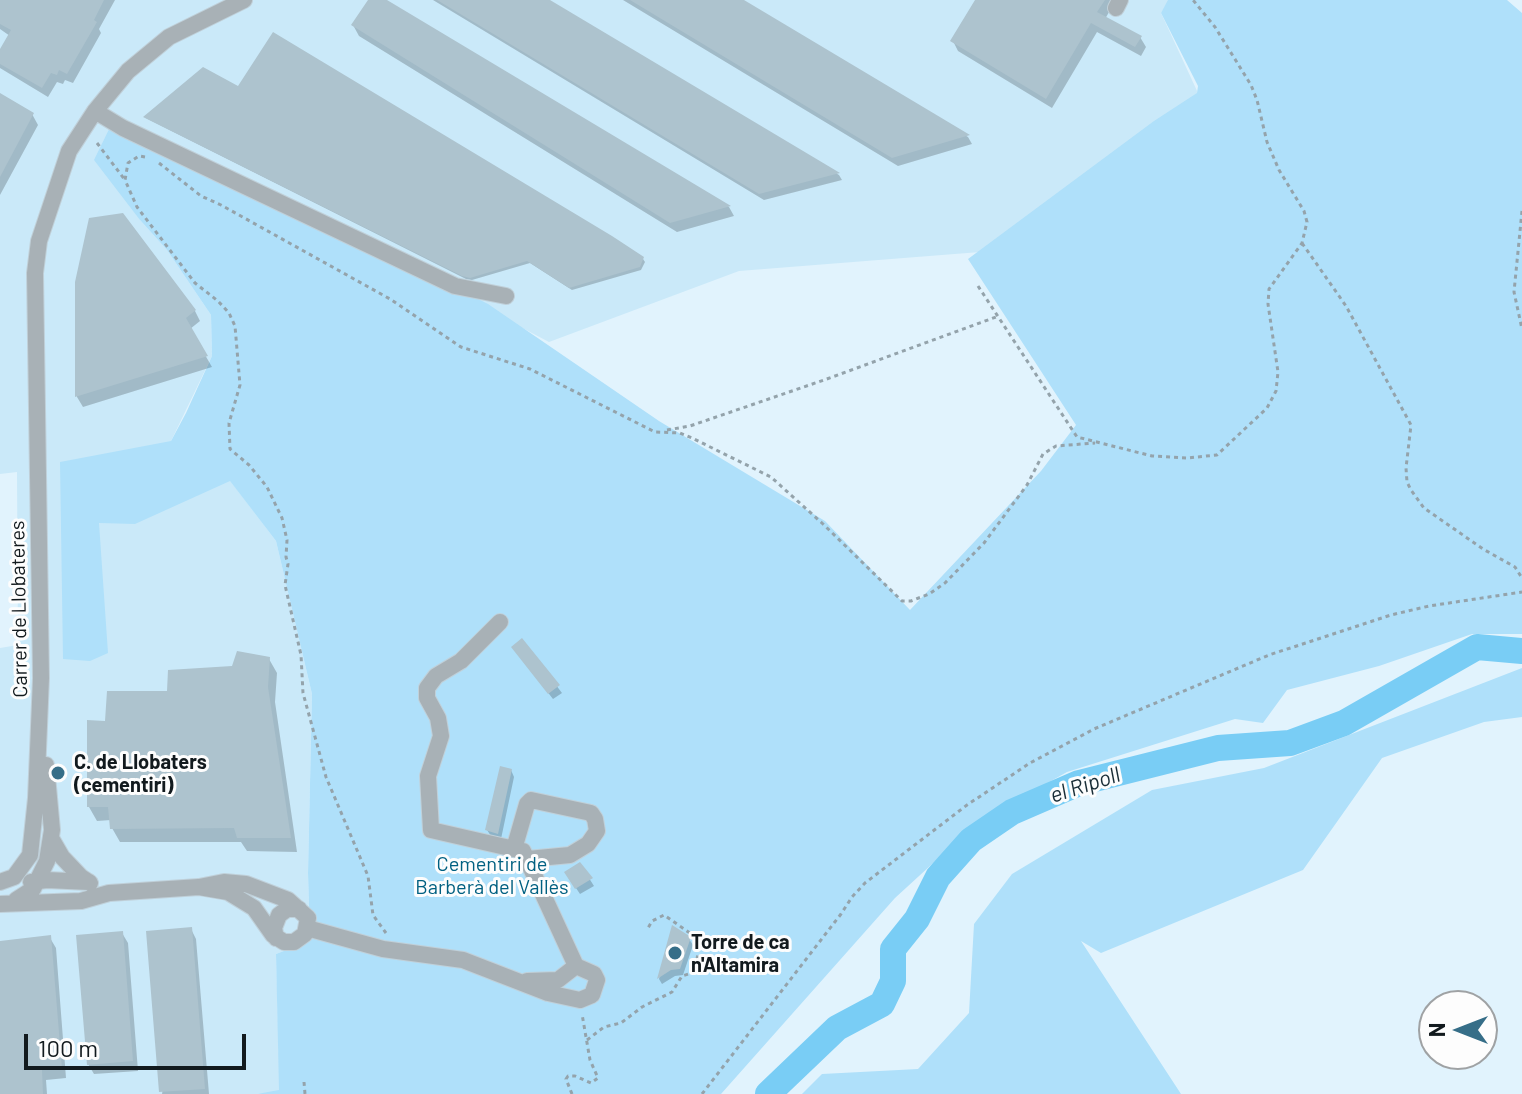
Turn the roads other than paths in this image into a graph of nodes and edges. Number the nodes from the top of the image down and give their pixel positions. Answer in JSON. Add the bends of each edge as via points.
{"nodes":[{"id":1,"x":244,"y":0,"type":"edge"},
{"id":2,"x":95,"y":111,"type":"junction"},
{"id":3,"x":506,"y":296,"type":"dead end"},
{"id":4,"x":500,"y":622,"type":"dead end"},
{"id":5,"x":40,"y":732,"type":"junction"},
{"id":6,"x":51,"y":838,"type":"junction"},
{"id":7,"x":521,"y":854,"type":"junction"},
{"id":8,"x":37,"y":860,"type":"junction"},
{"id":9,"x":0,"y":882,"type":"edge"},
{"id":10,"x":89,"y":882,"type":"junction"},
{"id":11,"x":199,"y":887,"type":"junction"},
{"id":12,"x":36,"y":888,"type":"junction"},
{"id":13,"x":109,"y":893,"type":"junction"},
{"id":14,"x":4,"y":900,"type":"edge"},
{"id":15,"x":299,"y":909,"type":"junction"},
{"id":16,"x":307,"y":928,"type":"junction"},
{"id":17,"x":276,"y":938,"type":"junction"},
{"id":18,"x":576,"y":966,"type":"junction"},
{"id":19,"x":521,"y":981,"type":"junction"}],
"edges":[{"from":1,"to":2,"type":"street","name":"Carrer de Llobateres","via":[[169,37],[128,71]]},
{"from":2,"to":3,"type":"street","via":[[455,286]]},
{"from":2,"to":5,"type":"street","name":"Carrer de Llobateres","via":[[69,151],[39,241],[35,273]]},
{"from":4,"to":7,"type":"street","via":[[427,688],[441,736],[428,776],[431,830]]},
{"from":5,"to":6,"type":"street","name":"Carrer de Llobateres"},
{"from":5,"to":8,"type":"street","name":"Carrer de Llobateres"},
{"from":6,"to":8,"type":"street","name":"Carrer de Llobateres"},
{"from":6,"to":10,"type":"street","via":[[62,857]]},
{"from":7,"to":7,"type":"street","via":[[531,800],[591,813],[595,819],[597,831],[588,844],[570,855]]},
{"from":7,"to":18,"type":"street"},
{"from":8,"to":9,"type":"street"},
{"from":8,"to":12,"type":"street"},
{"from":10,"to":12,"type":"street"},
{"from":10,"to":13,"type":"street"},
{"from":11,"to":13,"type":"street"},
{"from":11,"to":15,"type":"street","via":[[246,884]]},
{"from":11,"to":17,"type":"street","via":[[228,892],[254,908]]},
{"from":12,"to":13,"type":"street","via":[[69,902]]},
{"from":12,"to":14,"type":"street"},
{"from":15,"to":16,"type":"street","via":[[308,918]]},
{"from":15,"to":17,"type":"street","via":[[279,915]]},
{"from":16,"to":17,"type":"street","via":[[294,942]]},
{"from":16,"to":19,"type":"street","via":[[400,952],[463,960]]},
{"from":18,"to":19,"type":"street","via":[[558,980]]},
{"from":18,"to":19,"type":"street","via":[[597,980],[592,995],[580,1000]]}]}
